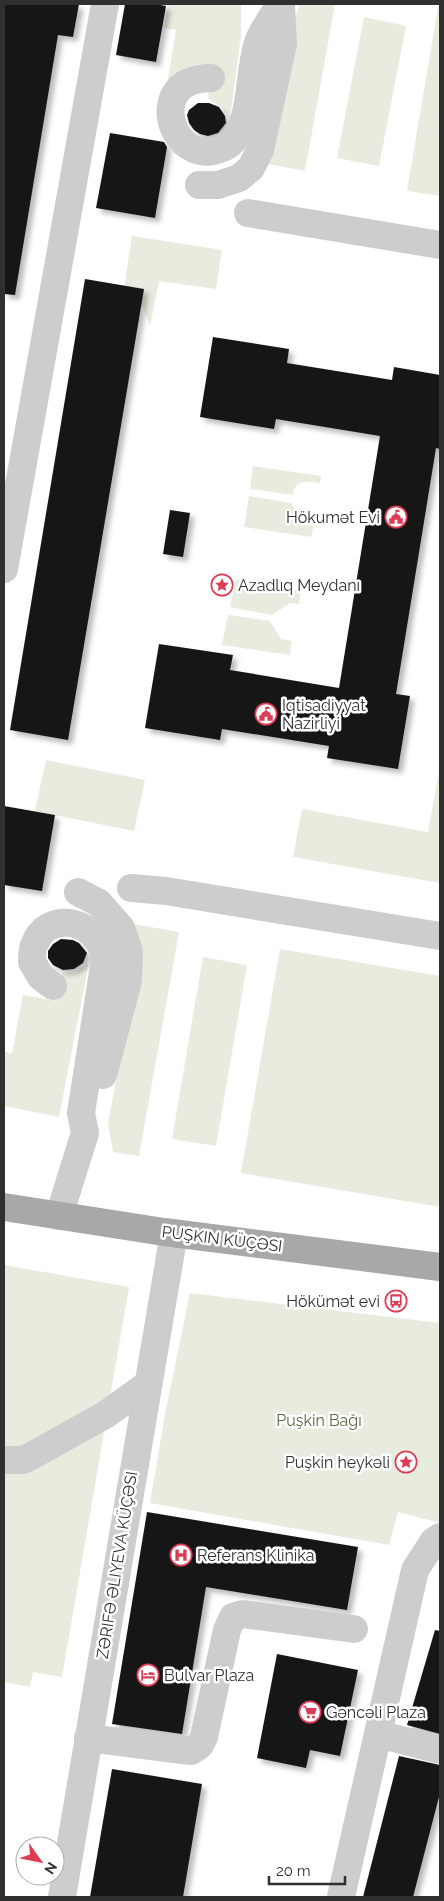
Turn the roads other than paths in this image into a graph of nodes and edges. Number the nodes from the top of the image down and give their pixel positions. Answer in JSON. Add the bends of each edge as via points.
{"nodes":[{"id":1,"x":105,"y":4,"type":"edge"},
{"id":2,"x":280,"y":4,"type":"edge"},
{"id":3,"x":211,"y":78,"type":"dead end"},
{"id":4,"x":199,"y":185,"type":"dead end"},
{"id":5,"x":248,"y":213,"type":"dead end"},
{"id":6,"x":440,"y":245,"type":"edge"},
{"id":7,"x":4,"y":569,"type":"edge"},
{"id":8,"x":131,"y":888,"type":"dead end"},
{"id":9,"x":78,"y":892,"type":"dead end"},
{"id":10,"x":440,"y":936,"type":"edge"},
{"id":11,"x":53,"y":986,"type":"dead end"},
{"id":12,"x":85,"y":1133,"type":"junction"},
{"id":13,"x":4,"y":1207,"type":"edge"},
{"id":14,"x":59,"y":1216,"type":"junction"},
{"id":15,"x":174,"y":1234,"type":"junction"},
{"id":16,"x":440,"y":1267,"type":"edge"},
{"id":17,"x":147,"y":1385,"type":"junction"},
{"id":18,"x":4,"y":1460,"type":"edge"},
{"id":19,"x":440,"y":1537,"type":"edge"},
{"id":20,"x":354,"y":1629,"type":"dead end"},
{"id":21,"x":378,"y":1734,"type":"junction"},
{"id":22,"x":88,"y":1738,"type":"junction"},
{"id":23,"x":440,"y":1750,"type":"edge"},
{"id":24,"x":62,"y":1897,"type":"edge"},
{"id":25,"x":341,"y":1897,"type":"edge"}],
"edges":[{"from":1,"to":7,"type":"street"},
{"from":2,"to":3,"type":"street","via":[[258,41],[244,120],[236,137],[226,146],[212,151],[198,150],[176,135],[170,109],[176,94],[186,84],[198,78]]},
{"from":2,"to":4,"type":"street","via":[[283,44],[260,150],[251,168],[239,178],[218,185]]},
{"from":5,"to":6,"type":"street"},
{"from":8,"to":10,"type":"street","via":[[166,890]]},
{"from":9,"to":12,"type":"street","via":[[99,903],[120,928],[129,951],[128,981],[93,1116]]},
{"from":11,"to":12,"type":"street","via":[[41,977],[32,962],[34,942],[45,929],[61,922],[75,922],[88,929],[102,947],[104,966],[81,1113]]},
{"from":12,"to":14,"type":"street"},
{"from":13,"to":14,"type":"main road","name":"PUŞKIN KÜÇƏSI"},
{"from":14,"to":15,"type":"main road","name":"PUŞKIN KÜÇƏSI"},
{"from":15,"to":16,"type":"main road","name":"PUŞKIN KÜÇƏSI"},
{"from":15,"to":17,"type":"street","name":"ZƏRIFƏ ƏLIYEVA KÜÇƏSI"},
{"from":17,"to":18,"type":"street","via":[[105,1415],[33,1455],[23,1460]]},
{"from":17,"to":22,"type":"street","name":"ZƏRIFƏ ƏLIYEVA KÜÇƏSI"},
{"from":19,"to":21,"type":"street","via":[[432,1542],[415,1570]]},
{"from":20,"to":22,"type":"street","via":[[243,1614],[233,1617],[227,1630],[200,1745],[191,1751]]},
{"from":21,"to":23,"type":"street"},
{"from":21,"to":25,"type":"street"},
{"from":22,"to":24,"type":"street","name":"ZƏRIFƏ ƏLIYEVA KÜÇƏSI"}]}
